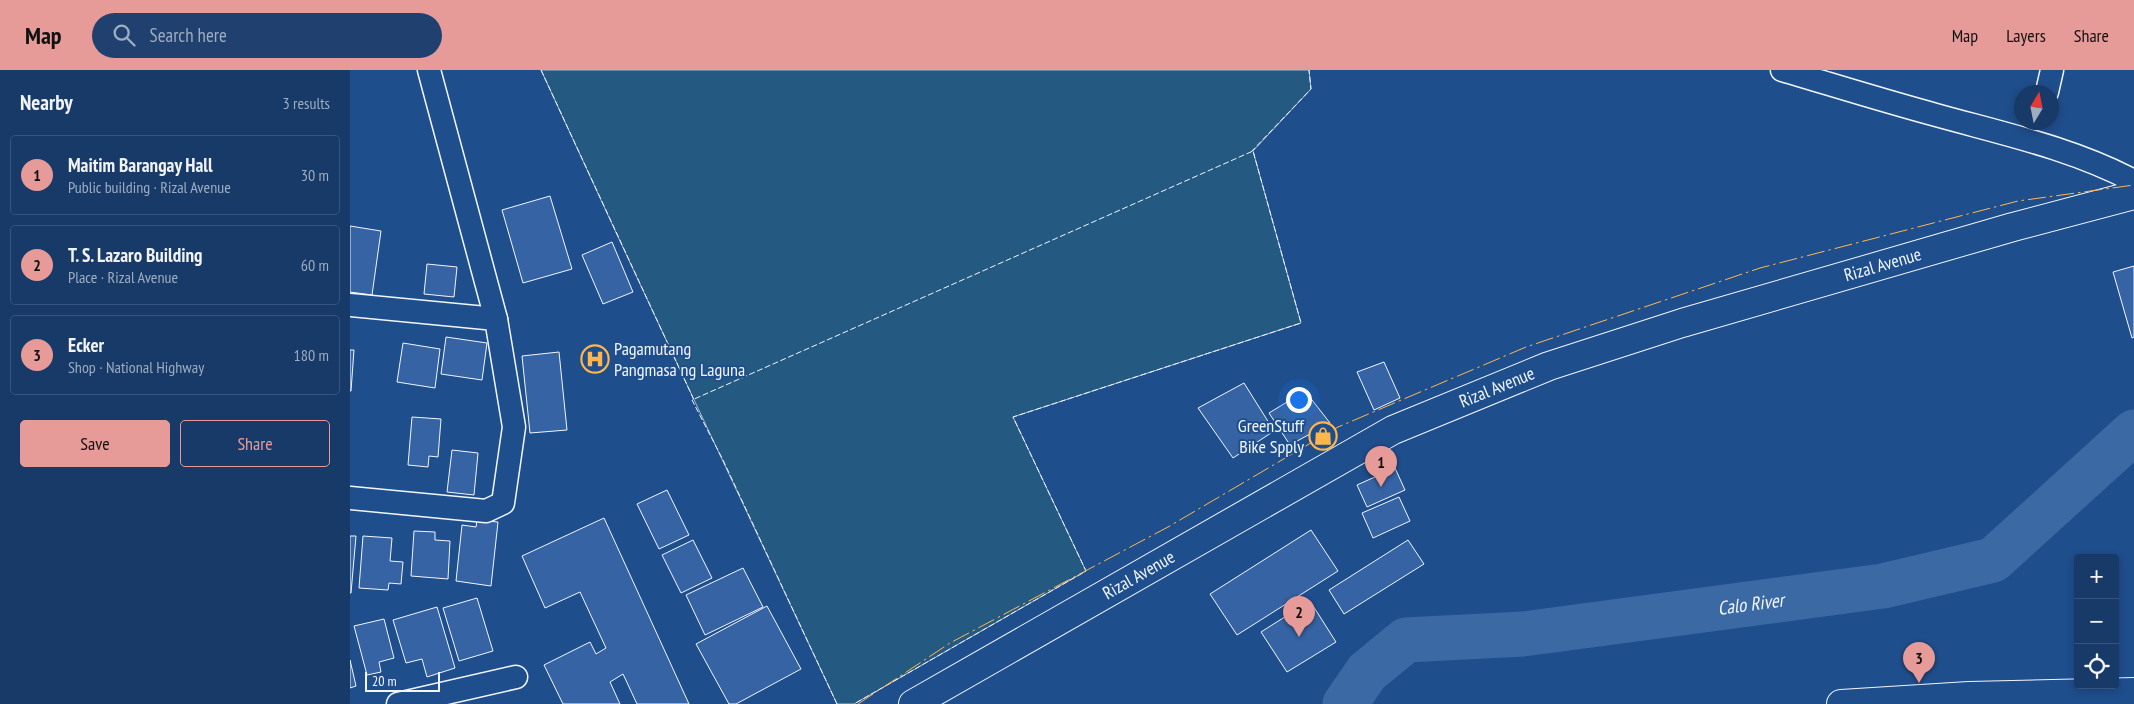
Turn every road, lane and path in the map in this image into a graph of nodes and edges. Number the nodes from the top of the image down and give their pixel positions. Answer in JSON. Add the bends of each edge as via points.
{"nodes":[{"id":1,"x":429,"y":70,"type":"edge"},
{"id":2,"x":1782,"y":70,"type":"edge"},
{"id":3,"x":2052,"y":70,"type":"edge"},
{"id":4,"x":2049,"y":85,"type":"edge"},
{"id":5,"x":2037,"y":132,"type":"edge"},
{"id":6,"x":2134,"y":181,"type":"edge"},
{"id":7,"x":2134,"y":196,"type":"edge"},
{"id":8,"x":350,"y":305,"type":"edge"},
{"id":9,"x":496,"y":319,"type":"junction"},
{"id":10,"x":350,"y":498,"type":"edge"},
{"id":11,"x":516,"y":677,"type":"dead end"},
{"id":12,"x":2134,"y":692,"type":"edge"},
{"id":13,"x":398,"y":704,"type":"edge"},
{"id":14,"x":913,"y":704,"type":"edge"},
{"id":15,"x":1842,"y":704,"type":"edge"}],
"edges":[{"from":1,"to":9,"type":"street"},
{"from":2,"to":5,"type":"street","via":[[1936,116]]},
{"from":3,"to":4,"type":"street"},
{"from":5,"to":6,"type":"street"},
{"from":7,"to":14,"type":"main road","name":"Rizal Avenue","via":[[2013,227],[1682,323],[1549,366],[1393,430]]},
{"from":8,"to":9,"type":"street"},
{"from":9,"to":10,"type":"street","via":[[514,427],[503,503],[486,511]]},
{"from":11,"to":13,"type":"street"},
{"from":12,"to":15,"type":"main road","via":[[1969,696]]}]}
